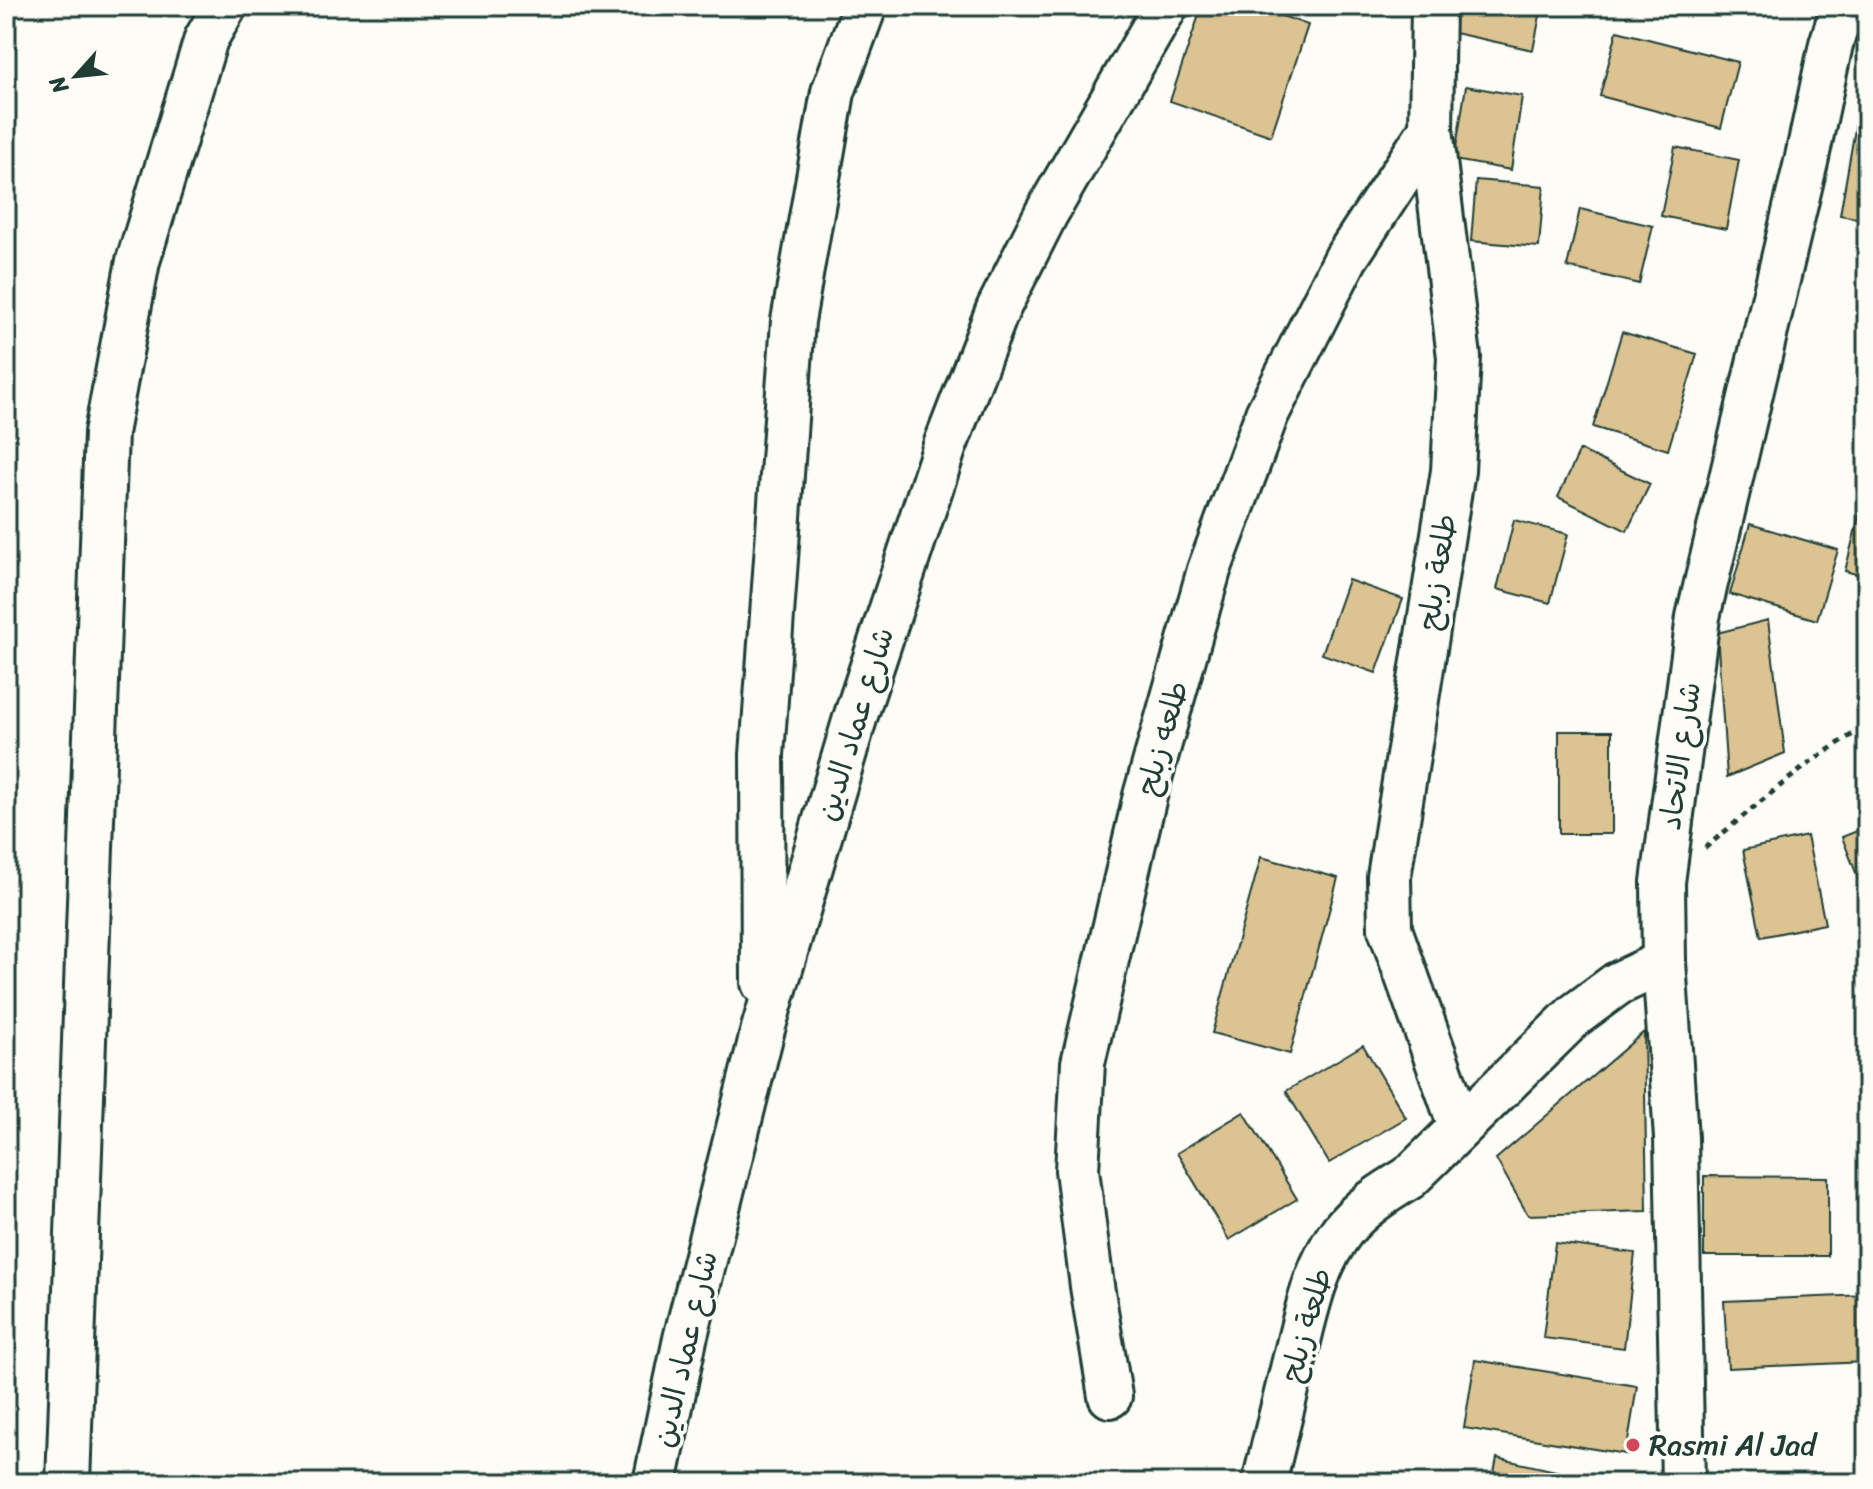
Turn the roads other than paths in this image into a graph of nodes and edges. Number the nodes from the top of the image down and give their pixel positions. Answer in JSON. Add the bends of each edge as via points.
{"nodes":[{"id":1,"x":225,"y":6,"type":"edge"},
{"id":2,"x":865,"y":6,"type":"edge"},
{"id":3,"x":1166,"y":6,"type":"edge"},
{"id":4,"x":1433,"y":6,"type":"edge"},
{"id":5,"x":1836,"y":19,"type":"edge"},
{"id":6,"x":1431,"y":129,"type":"junction"},
{"id":7,"x":1664,"y":962,"type":"junction"},
{"id":8,"x":763,"y":1029,"type":"junction"},
{"id":9,"x":1460,"y":1126,"type":"junction"},
{"id":10,"x":1110,"y":1396,"type":"dead end"},
{"id":11,"x":68,"y":1483,"type":"edge"},
{"id":12,"x":655,"y":1483,"type":"edge"},
{"id":13,"x":1264,"y":1483,"type":"edge"},
{"id":14,"x":1683,"y":1483,"type":"edge"}],
"edges":[{"from":1,"to":11,"type":"street","via":[[206,39],[138,261],[106,433]]},
{"from":2,"to":8,"type":"street","via":[[833,92],[793,321],[762,755]]},
{"from":3,"to":8,"type":"street","name":"شارع عماد الدين","via":[[1046,214],[992,323],[945,446],[856,715]]},
{"from":4,"to":6,"type":"street","name":"طلعة زبلح"},
{"from":5,"to":7,"type":"street","name":"شارع الاتحاد","via":[[1698,617],[1663,882]]},
{"from":6,"to":9,"type":"street","name":"طلعة زبلح","via":[[1459,357],[1457,400],[1453,471],[1389,877],[1390,929]]},
{"from":6,"to":10,"type":"street","name":"طلعه زبلح","via":[[1346,258],[1267,414],[1209,570],[1145,796],[1083,1063],[1077,1170]]},
{"from":7,"to":9,"type":"street","name":"طلعة زبلح","via":[[1617,984],[1575,1015]]},
{"from":7,"to":14,"type":"street","name":"شارع الاتحاد","via":[[1676,1138]]},
{"from":8,"to":12,"type":"street","name":"شارع عماد الدين","via":[[685,1339]]},
{"from":9,"to":13,"type":"street","name":"طلعة زبلح","via":[[1409,1178],[1359,1212],[1327,1254],[1310,1297]]}]}
